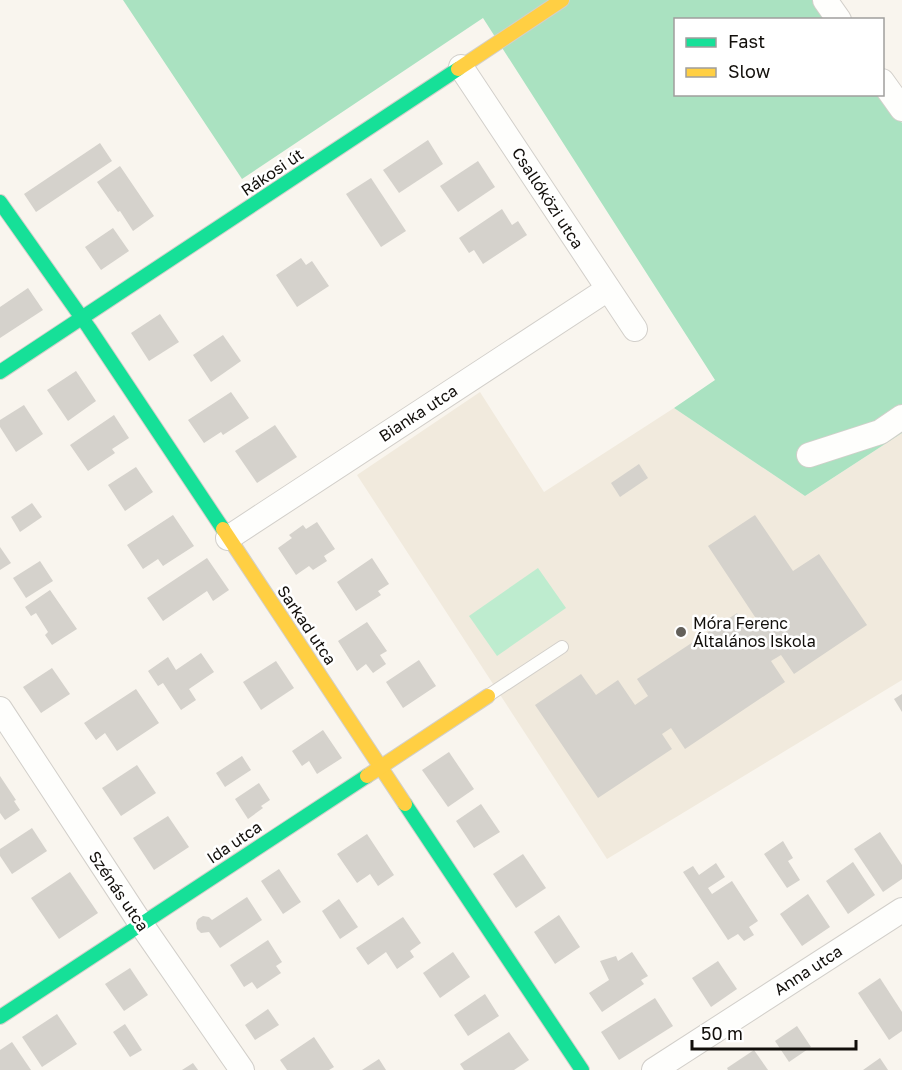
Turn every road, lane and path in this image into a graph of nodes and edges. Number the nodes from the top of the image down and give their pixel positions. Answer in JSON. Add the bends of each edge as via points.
{"nodes":[{"id":1,"x":561,"y":0,"type":"edge"},
{"id":2,"x":825,"y":0,"type":"edge"},
{"id":3,"x":838,"y":18,"type":"edge"},
{"id":4,"x":461,"y":67,"type":"junction"},
{"id":5,"x":884,"y":83,"type":"edge"},
{"id":6,"x":900,"y":102,"type":"edge"},
{"id":7,"x":0,"y":202,"type":"edge"},
{"id":8,"x":608,"y":289,"type":"junction"},
{"id":9,"x":82,"y":317,"type":"junction"},
{"id":10,"x":635,"y":329,"type":"dead end"},
{"id":11,"x":0,"y":372,"type":"edge"},
{"id":12,"x":902,"y":417,"type":"edge"},
{"id":13,"x":809,"y":455,"type":"dead end"},
{"id":14,"x":228,"y":538,"type":"junction"},
{"id":15,"x":562,"y":646,"type":"dead end"},
{"id":16,"x":488,"y":696,"type":"joint"},
{"id":17,"x":0,"y":709,"type":"edge"},
{"id":18,"x":381,"y":764,"type":"junction"},
{"id":19,"x":902,"y":910,"type":"edge"},
{"id":20,"x":141,"y":924,"type":"junction"},
{"id":21,"x":0,"y":1017,"type":"edge"},
{"id":22,"x":242,"y":1070,"type":"edge"},
{"id":23,"x":582,"y":1070,"type":"edge"},
{"id":24,"x":654,"y":1070,"type":"edge"}],
"edges":[{"from":1,"to":4,"type":"street","name":"Rákosi út"},
{"from":2,"to":3,"type":"street"},
{"from":4,"to":8,"type":"street","name":"Csallóközi utca"},
{"from":4,"to":9,"type":"street","name":"Rákosi út"},
{"from":5,"to":6,"type":"street"},
{"from":7,"to":9,"type":"street","name":"Sarkad utca"},
{"from":8,"to":10,"type":"street","name":"Csallóközi utca"},
{"from":8,"to":14,"type":"street","name":"Bianka utca"},
{"from":9,"to":11,"type":"street","name":"Rákosi út"},
{"from":9,"to":14,"type":"street","name":"Sarkad utca"},
{"from":12,"to":13,"type":"street","via":[[880,432]]},
{"from":14,"to":18,"type":"street","name":"Sarkad utca"},
{"from":15,"to":16,"type":"lane"},
{"from":16,"to":18,"type":"street","name":"Ida utca"},
{"from":17,"to":20,"type":"street","name":"Szénás utca"},
{"from":18,"to":20,"type":"street","name":"Ida utca"},
{"from":18,"to":23,"type":"street","name":"Sarkad utca"},
{"from":19,"to":24,"type":"street","name":"Anna utca"},
{"from":20,"to":21,"type":"street","name":"Ida utca"},
{"from":20,"to":22,"type":"street","name":"Szénás utca"}]}
